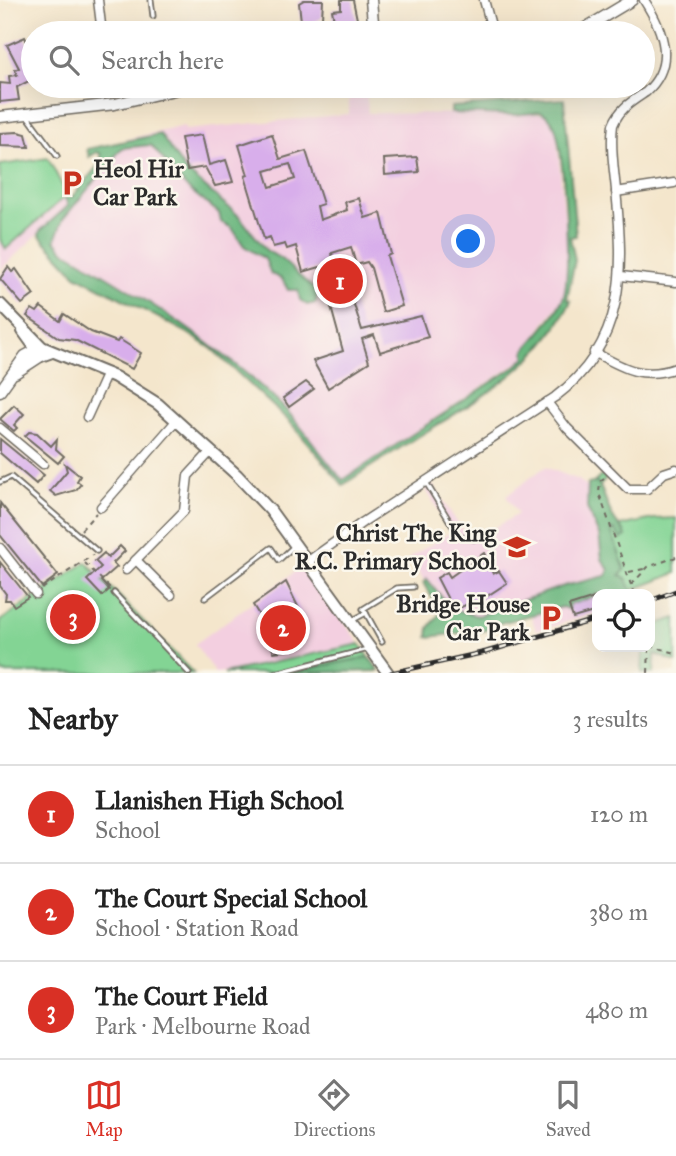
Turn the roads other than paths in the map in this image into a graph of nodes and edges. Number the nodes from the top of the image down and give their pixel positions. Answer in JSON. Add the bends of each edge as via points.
{"nodes":[{"id":1,"x":98,"y":0,"type":"edge"},
{"id":2,"x":151,"y":0,"type":"edge"},
{"id":3,"x":371,"y":0,"type":"edge"},
{"id":4,"x":484,"y":0,"type":"edge"},
{"id":5,"x":632,"y":0,"type":"edge"},
{"id":6,"x":644,"y":0,"type":"edge"},
{"id":7,"x":153,"y":16,"type":"dead end"},
{"id":8,"x":101,"y":21,"type":"edge"},
{"id":9,"x":373,"y":21,"type":"edge"},
{"id":10,"x":490,"y":21,"type":"edge"},
{"id":11,"x":597,"y":21,"type":"edge"},
{"id":12,"x":655,"y":85,"type":"edge"},
{"id":13,"x":144,"y":98,"type":"edge"},
{"id":14,"x":636,"y":98,"type":"edge"},
{"id":15,"x":27,"y":115,"type":"junction"},
{"id":16,"x":0,"y":117,"type":"edge"},
{"id":17,"x":57,"y":156,"type":"dead end"},
{"id":18,"x":674,"y":183,"type":"edge"},
{"id":19,"x":617,"y":192,"type":"junction"},
{"id":20,"x":621,"y":276,"type":"junction"},
{"id":21,"x":676,"y":282,"type":"edge"},
{"id":22,"x":0,"y":304,"type":"edge"},
{"id":23,"x":42,"y":351,"type":"junction"},
{"id":24,"x":594,"y":352,"type":"junction"},
{"id":25,"x":676,"y":368,"type":"edge"},
{"id":26,"x":107,"y":373,"type":"junction"},
{"id":27,"x":0,"y":391,"type":"edge"},
{"id":28,"x":547,"y":402,"type":"junction"},
{"id":29,"x":87,"y":417,"type":"dead end"},
{"id":30,"x":177,"y":419,"type":"junction"},
{"id":31,"x":0,"y":428,"type":"edge"},
{"id":32,"x":211,"y":451,"type":"junction"},
{"id":33,"x":43,"y":464,"type":"dead end"},
{"id":34,"x":676,"y":469,"type":"edge"},
{"id":35,"x":0,"y":482,"type":"edge"},
{"id":36,"x":425,"y":482,"type":"junction"},
{"id":37,"x":101,"y":507,"type":"road end"},
{"id":38,"x":474,"y":538,"type":"dead end"},
{"id":39,"x":295,"y":545,"type":"junction"},
{"id":40,"x":0,"y":548,"type":"edge"},
{"id":41,"x":97,"y":551,"type":"road end"},
{"id":42,"x":136,"y":560,"type":"junction"},
{"id":43,"x":307,"y":562,"type":"junction"},
{"id":44,"x":126,"y":570,"type":"dead end"},
{"id":45,"x":413,"y":587,"type":"dead end"},
{"id":46,"x":114,"y":593,"type":"road end"},
{"id":47,"x":36,"y":594,"type":"road end"},
{"id":48,"x":172,"y":595,"type":"dead end"},
{"id":49,"x":205,"y":598,"type":"dead end"},
{"id":50,"x":366,"y":613,"type":"junction"},
{"id":51,"x":350,"y":622,"type":"junction"},
{"id":52,"x":382,"y":642,"type":"dead end"},
{"id":53,"x":370,"y":649,"type":"junction"},
{"id":54,"x":386,"y":669,"type":"edge"},
{"id":55,"x":189,"y":673,"type":"edge"},
{"id":56,"x":276,"y":673,"type":"edge"}],
"edges":[{"from":1,"to":8,"type":"street"},
{"from":2,"to":7,"type":"lane"},
{"from":3,"to":9,"type":"street"},
{"from":4,"to":10,"type":"street"},
{"from":5,"to":11,"type":"street"},
{"from":6,"to":12,"type":"street","via":[[665,32],[671,57],[662,80]]},
{"from":13,"to":15,"type":"street"},
{"from":14,"to":19,"type":"street","via":[[614,121],[611,138]]},
{"from":15,"to":16,"type":"street"},
{"from":15,"to":17,"type":"lane"},
{"from":18,"to":19,"type":"street"},
{"from":19,"to":20,"type":"street"},
{"from":20,"to":21,"type":"street"},
{"from":20,"to":24,"type":"street","via":[[614,308]]},
{"from":22,"to":23,"type":"main road"},
{"from":23,"to":26,"type":"main road"},
{"from":23,"to":27,"type":"street"},
{"from":24,"to":25,"type":"street","via":[[640,374]]},
{"from":24,"to":28,"type":"street","via":[[569,384]]},
{"from":26,"to":29,"type":"street"},
{"from":26,"to":30,"type":"main road"},
{"from":28,"to":34,"type":"street","via":[[623,486],[637,491]]},
{"from":28,"to":36,"type":"street"},
{"from":30,"to":32,"type":"main road"},
{"from":30,"to":37,"type":"street"},
{"from":31,"to":33,"type":"street"},
{"from":32,"to":39,"type":"main road","via":[[258,496]]},
{"from":32,"to":42,"type":"street","via":[[188,476],[184,511]]},
{"from":35,"to":41,"type":"lane","via":[[10,477]]},
{"from":36,"to":38,"type":"lane","via":[[460,536]]},
{"from":36,"to":43,"type":"street"},
{"from":39,"to":43,"type":"main road"},
{"from":39,"to":49,"type":"lane","via":[[279,560],[271,548]]},
{"from":40,"to":47,"type":"street"},
{"from":42,"to":44,"type":"street"},
{"from":42,"to":48,"type":"street"},
{"from":43,"to":51,"type":"main road"},
{"from":45,"to":50,"type":"lane","via":[[397,588],[363,609]]},
{"from":46,"to":55,"type":"lane"},
{"from":50,"to":51,"type":"lane"},
{"from":50,"to":52,"type":"lane"},
{"from":51,"to":53,"type":"main road"},
{"from":53,"to":54,"type":"main road"},
{"from":53,"to":56,"type":"lane"}]}
